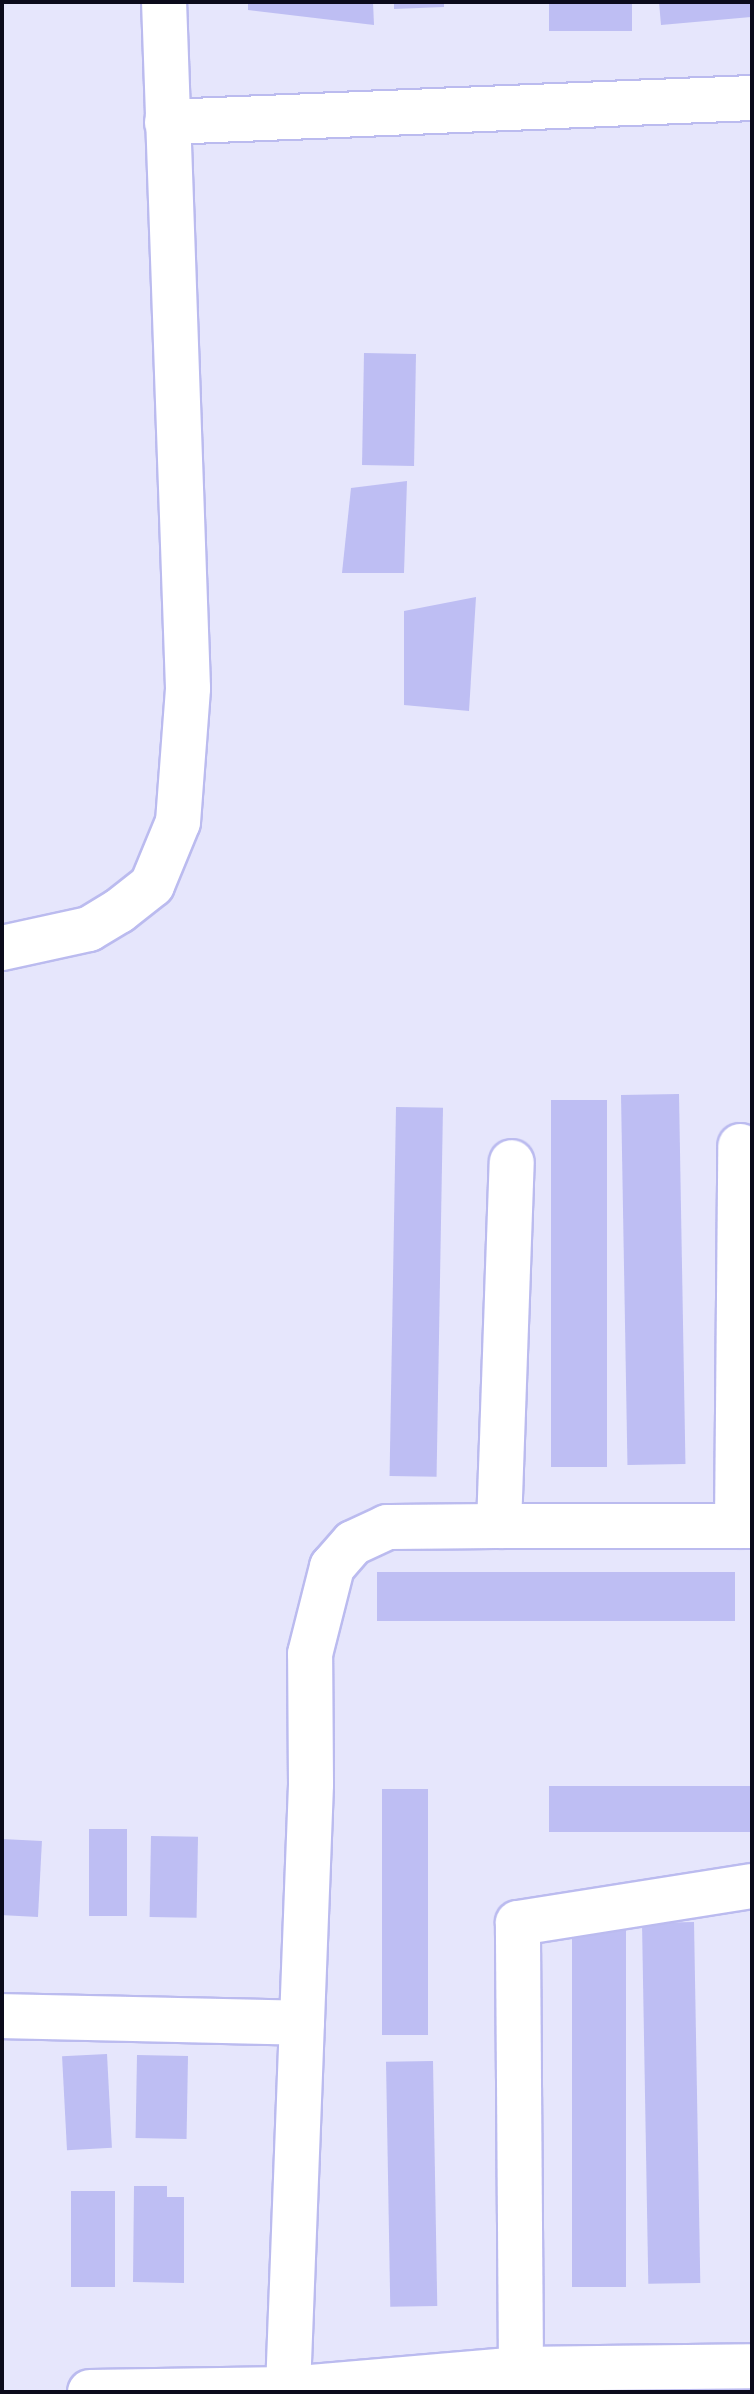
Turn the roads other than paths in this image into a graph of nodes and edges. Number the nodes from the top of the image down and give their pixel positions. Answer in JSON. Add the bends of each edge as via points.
{"nodes":[{"id":1,"x":164,"y":2,"type":"edge"},
{"id":2,"x":752,"y":98,"type":"edge"},
{"id":3,"x":167,"y":122,"type":"junction"},
{"id":4,"x":2,"y":948,"type":"edge"},
{"id":5,"x":740,"y":1146,"type":"dead end"},
{"id":6,"x":512,"y":1162,"type":"dead end"},
{"id":7,"x":499,"y":1526,"type":"junction"},
{"id":8,"x":744,"y":1526,"type":"edge"},
{"id":9,"x":752,"y":1886,"type":"edge"},
{"id":10,"x":2,"y":2016,"type":"edge"},
{"id":11,"x":302,"y":2023,"type":"junction"},
{"id":12,"x":752,"y":2366,"type":"edge"},
{"id":13,"x":521,"y":2369,"type":"junction"},
{"id":14,"x":288,"y":2389,"type":"junction"},
{"id":15,"x":90,"y":2392,"type":"edge"}],
"edges":[{"from":1,"to":3,"type":"street"},
{"from":2,"to":3,"type":"street"},
{"from":3,"to":4,"type":"street","via":[[188,688],[178,822],[152,885],[119,911],[89,929]]},
{"from":5,"to":8,"type":"street"},
{"from":6,"to":7,"type":"street"},
{"from":7,"to":8,"type":"street"},
{"from":7,"to":11,"type":"street","via":[[387,1527],[353,1543],[332,1567],[310,1654]]},
{"from":9,"to":13,"type":"street","via":[[518,1923]]},
{"from":10,"to":11,"type":"street"},
{"from":11,"to":14,"type":"street"},
{"from":12,"to":13,"type":"street"},
{"from":13,"to":14,"type":"street"},
{"from":14,"to":15,"type":"street"}]}
